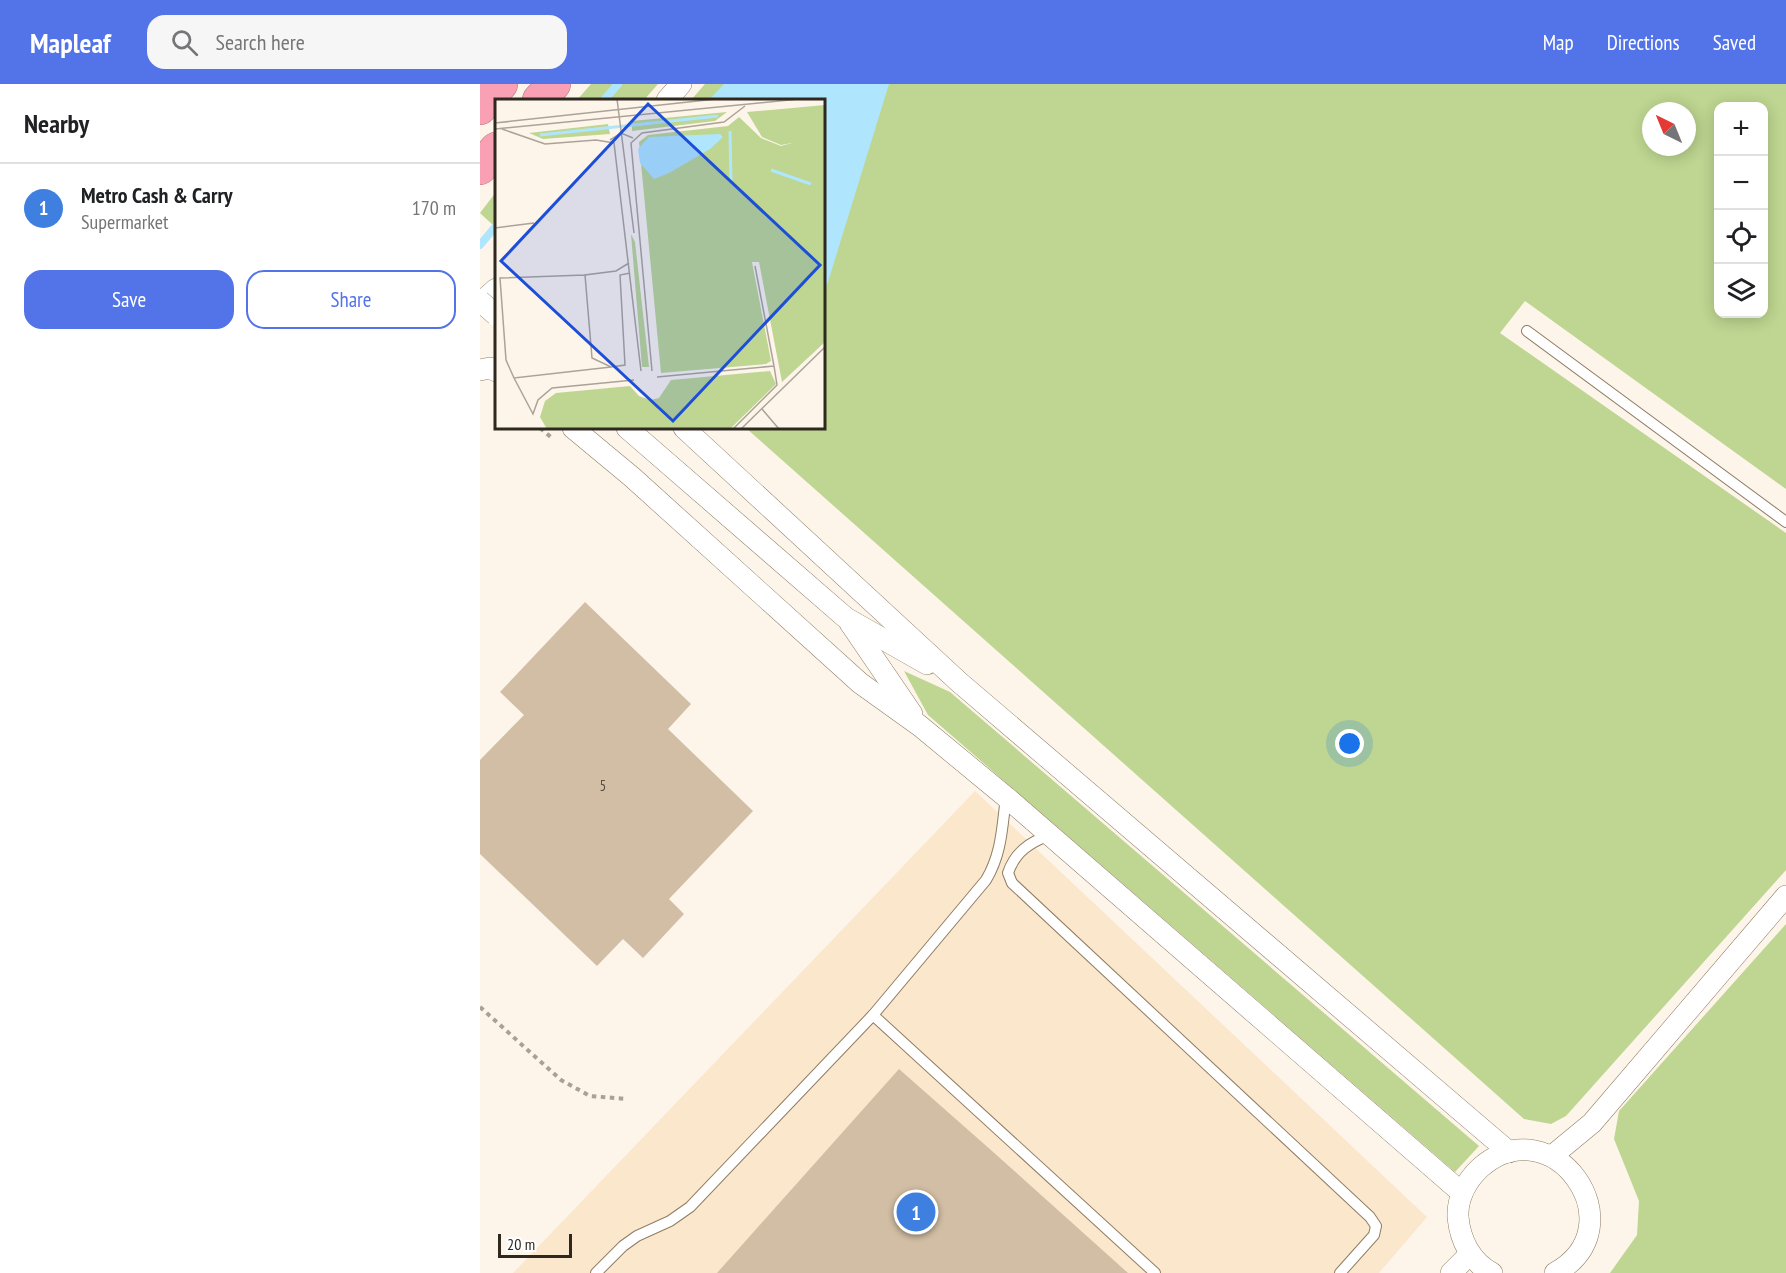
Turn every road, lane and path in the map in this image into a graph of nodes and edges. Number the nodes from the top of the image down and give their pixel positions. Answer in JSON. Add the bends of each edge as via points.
{"nodes":[{"id":1,"x":501,"y":84,"type":"edge"},
{"id":2,"x":554,"y":84,"type":"edge"},
{"id":3,"x":681,"y":84,"type":"edge"},
{"id":4,"x":540,"y":99,"type":"edge"},
{"id":5,"x":668,"y":99,"type":"edge"},
{"id":6,"x":480,"y":108,"type":"edge"},
{"id":7,"x":495,"y":150,"type":"edge"},
{"id":8,"x":480,"y":168,"type":"edge"},
{"id":9,"x":495,"y":290,"type":"edge"},
{"id":10,"x":480,"y":302,"type":"edge"},
{"id":11,"x":495,"y":314,"type":"edge"},
{"id":12,"x":1527,"y":331,"type":"dead end"},
{"id":13,"x":480,"y":370,"type":"edge"},
{"id":14,"x":495,"y":370,"type":"edge"},
{"id":15,"x":541,"y":429,"type":"edge"},
{"id":16,"x":574,"y":429,"type":"edge"},
{"id":17,"x":628,"y":429,"type":"edge"},
{"id":18,"x":685,"y":429,"type":"edge"},
{"id":19,"x":552,"y":438,"type":"dead end"},
{"id":20,"x":1786,"y":522,"type":"edge"},
{"id":21,"x":846,"y":618,"type":"junction"},
{"id":22,"x":958,"y":682,"type":"junction"},
{"id":23,"x":920,"y":726,"type":"junction"},
{"id":24,"x":1006,"y":797,"type":"junction"},
{"id":25,"x":1050,"y":835,"type":"junction"},
{"id":26,"x":1786,"y":896,"type":"edge"},
{"id":27,"x":480,"y":1007,"type":"edge"},
{"id":28,"x":873,"y":1015,"type":"junction"},
{"id":29,"x":627,"y":1100,"type":"dead end"},
{"id":30,"x":1509,"y":1152,"type":"junction"},
{"id":31,"x":1552,"y":1156,"type":"junction"},
{"id":32,"x":1462,"y":1193,"type":"junction"},
{"id":33,"x":1470,"y":1254,"type":"junction"},
{"id":34,"x":596,"y":1273,"type":"edge"},
{"id":35,"x":1155,"y":1273,"type":"edge"},
{"id":36,"x":1340,"y":1273,"type":"edge"},
{"id":37,"x":1451,"y":1273,"type":"edge"},
{"id":38,"x":1492,"y":1273,"type":"edge"},
{"id":39,"x":1555,"y":1273,"type":"edge"}],
"edges":[{"from":1,"to":6,"type":"highway"},
{"from":2,"to":4,"type":"highway"},
{"from":3,"to":5,"type":"street"},
{"from":7,"to":8,"type":"highway"},
{"from":9,"to":10,"type":"street"},
{"from":10,"to":11,"type":"street","bridge":true},
{"from":12,"to":20,"type":"lane"},
{"from":13,"to":14,"type":"street"},
{"from":15,"to":19,"type":"path"},
{"from":16,"to":23,"type":"street","via":[[860,683]]},
{"from":17,"to":21,"type":"street"},
{"from":18,"to":22,"type":"street"},
{"from":21,"to":22,"type":"street"},
{"from":21,"to":23,"type":"street"},
{"from":22,"to":30,"type":"street"},
{"from":23,"to":24,"type":"street"},
{"from":24,"to":25,"type":"street"},
{"from":24,"to":28,"type":"lane","via":[[1000,848],[986,880]]},
{"from":25,"to":32,"type":"street"},
{"from":25,"to":36,"type":"lane","via":[[1032,841],[1011,863],[1008,873],[1012,883],[1370,1217],[1376,1226],[1374,1235]]},
{"from":26,"to":31,"type":"street","via":[[1592,1123]]},
{"from":27,"to":29,"type":"path","via":[[561,1080],[590,1096]]},
{"from":28,"to":34,"type":"lane","via":[[690,1207],[637,1236]]},
{"from":28,"to":35,"type":"lane"},
{"from":30,"to":31,"type":"street","via":[[1531,1150]]},
{"from":30,"to":32,"type":"street","via":[[1488,1161]]},
{"from":31,"to":39,"type":"street","via":[[1570,1169],[1583,1187],[1590,1208],[1588,1230],[1580,1251]]},
{"from":32,"to":33,"type":"street","via":[[1458,1214],[1461,1235]]},
{"from":33,"to":37,"type":"street"},
{"from":33,"to":38,"type":"street"}]}
